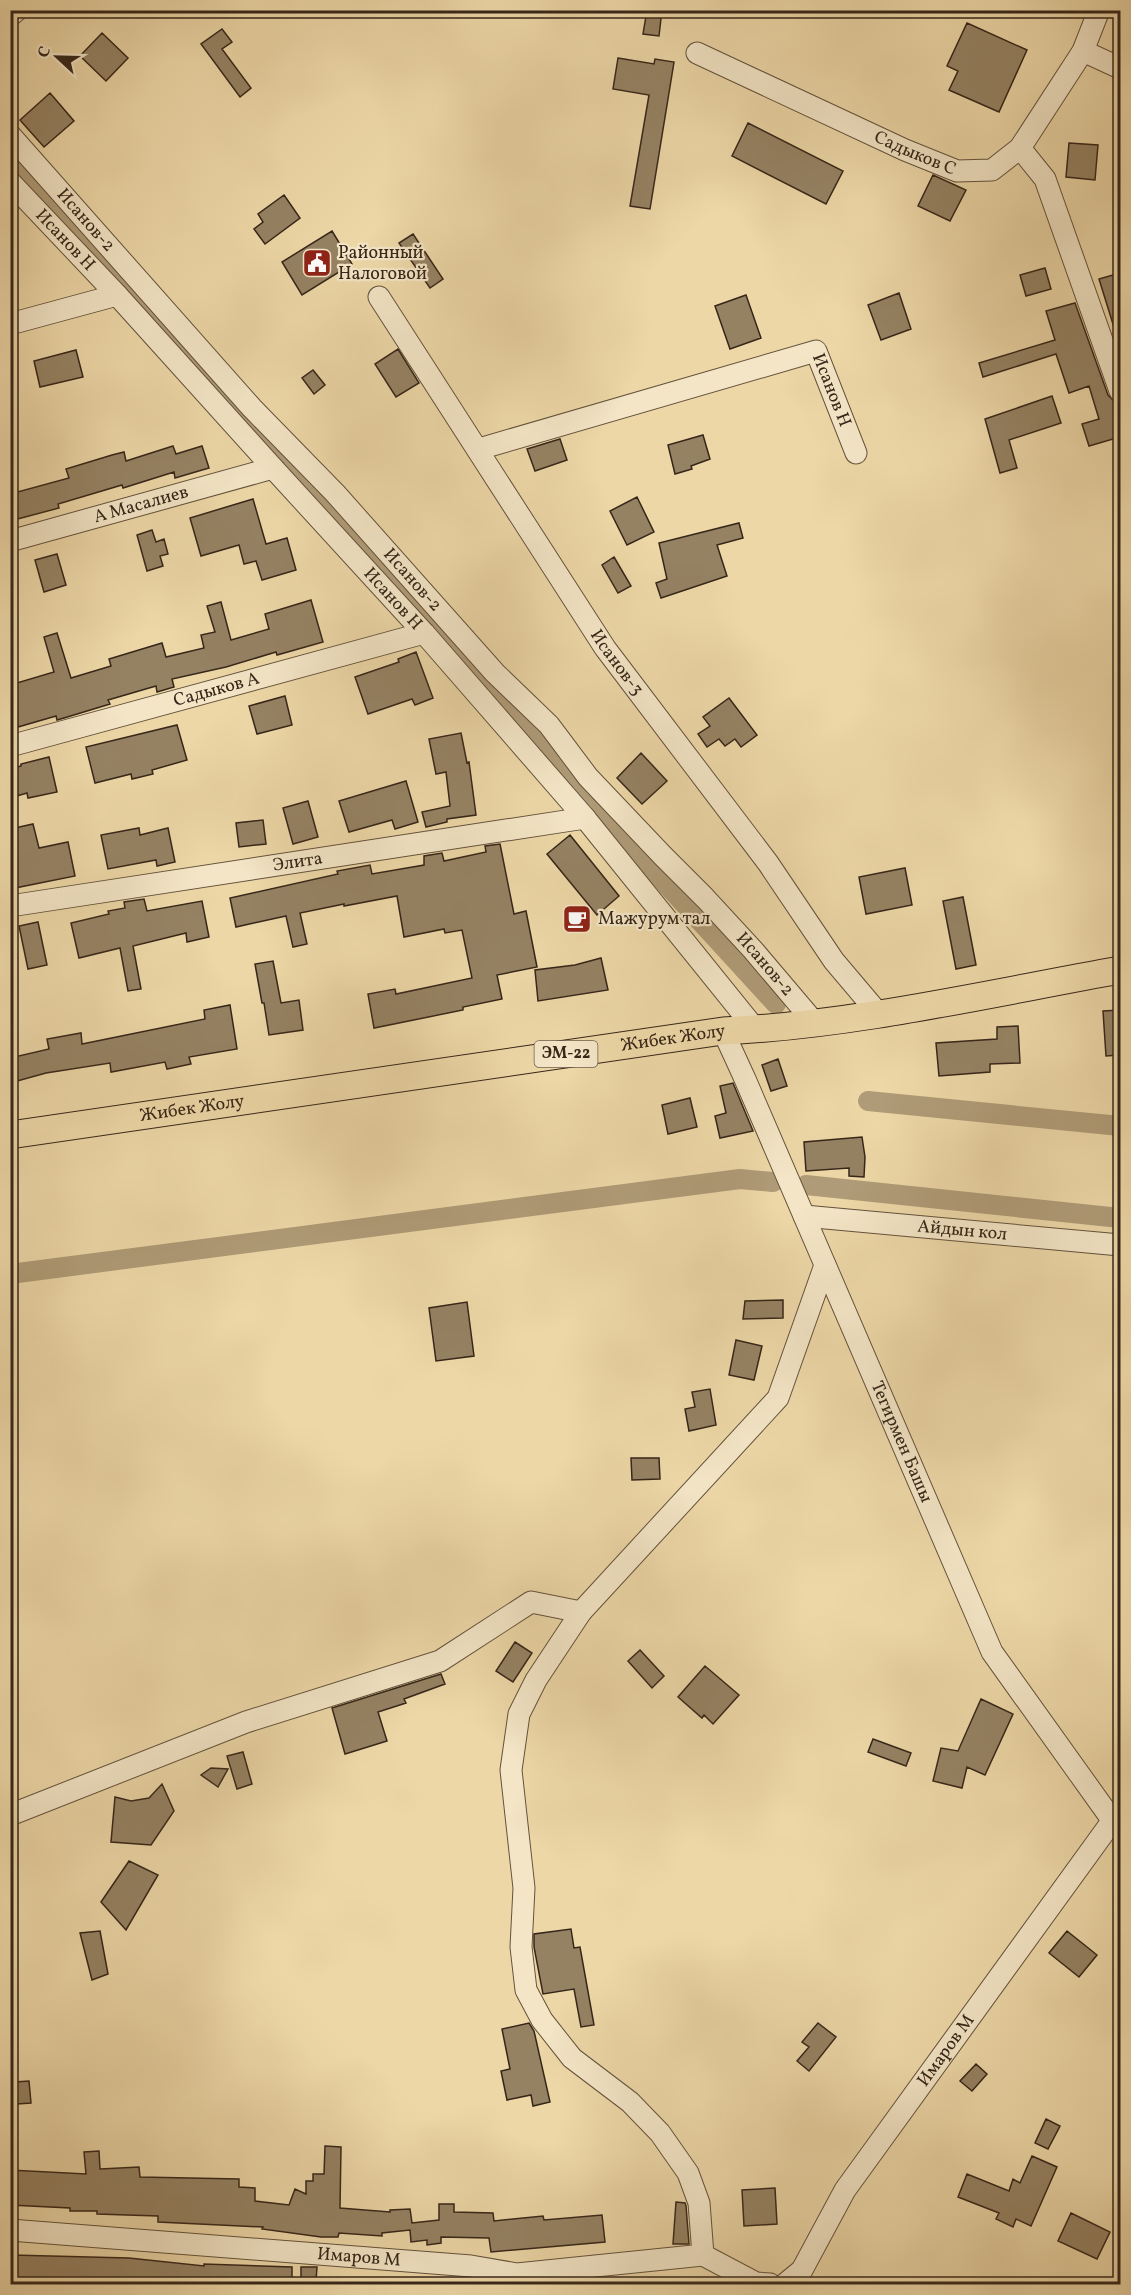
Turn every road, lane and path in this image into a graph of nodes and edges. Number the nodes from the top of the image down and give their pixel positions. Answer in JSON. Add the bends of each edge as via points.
{"nodes":[{"id":1,"x":17,"y":10,"type":"edge"},
{"id":2,"x":1099,"y":10,"type":"edge"},
{"id":3,"x":10,"y":16,"type":"edge"},
{"id":4,"x":1083,"y":51,"type":"junction"},
{"id":5,"x":697,"y":53,"type":"dead end"},
{"id":6,"x":1120,"y":68,"type":"edge"},
{"id":7,"x":10,"y":135,"type":"edge"},
{"id":8,"x":1020,"y":148,"type":"junction"},
{"id":9,"x":10,"y":182,"type":"edge"},
{"id":10,"x":117,"y":295,"type":"junction"},
{"id":11,"x":379,"y":297,"type":"dead end"},
{"id":12,"x":10,"y":324,"type":"edge"},
{"id":13,"x":1120,"y":391,"type":"edge"},
{"id":14,"x":479,"y":449,"type":"junction"},
{"id":15,"x":856,"y":453,"type":"dead end"},
{"id":16,"x":273,"y":468,"type":"junction"},
{"id":17,"x":10,"y":541,"type":"edge"},
{"id":18,"x":424,"y":633,"type":"junction"},
{"id":19,"x":10,"y":746,"type":"edge"},
{"id":20,"x":585,"y":818,"type":"junction"},
{"id":21,"x":10,"y":906,"type":"edge"},
{"id":22,"x":1120,"y":969,"type":"edge"},
{"id":23,"x":878,"y":1013,"type":"junction"},
{"id":24,"x":814,"y":1022,"type":"junction"},
{"id":25,"x":756,"y":1030,"type":"junction"},
{"id":26,"x":723,"y":1031,"type":"junction"},
{"id":27,"x":10,"y":1135,"type":"edge"},
{"id":28,"x":804,"y":1216,"type":"junction"},
{"id":29,"x":1120,"y":1245,"type":"edge"},
{"id":30,"x":825,"y":1265,"type":"junction"},
{"id":31,"x":581,"y":1612,"type":"junction"},
{"id":32,"x":10,"y":1815,"type":"edge"},
{"id":33,"x":1117,"y":1825,"type":"edge"},
{"id":34,"x":10,"y":2230,"type":"edge"},
{"id":35,"x":703,"y":2255,"type":"junction"},
{"id":36,"x":770,"y":2284,"type":"edge"},
{"id":37,"x":785,"y":2284,"type":"edge"}],
"edges":[{"from":1,"to":3,"type":"street"},
{"from":2,"to":4,"type":"street","name":"Садыков С"},
{"from":4,"to":6,"type":"street"},
{"from":4,"to":8,"type":"street","name":"Садыков С"},
{"from":5,"to":8,"type":"street","name":"Садыков С","via":[[957,171],[992,171]]},
{"from":7,"to":24,"type":"street","name":"Исанов-2","via":[[252,408],[335,493],[495,673],[549,725],[588,777],[753,950]]},
{"from":8,"to":13,"type":"street","via":[[1045,178]]},
{"from":9,"to":10,"type":"street","name":"Исанов Н"},
{"from":10,"to":12,"type":"street"},
{"from":10,"to":16,"type":"street","name":"Исанов Н"},
{"from":11,"to":14,"type":"street","name":"Исанов-3"},
{"from":14,"to":15,"type":"street","name":"Исанов Н","via":[[816,351]]},
{"from":14,"to":23,"type":"street","name":"Исанов-3","via":[[605,648],[768,863],[834,961]]},
{"from":16,"to":17,"type":"street","name":"А Масалиев"},
{"from":16,"to":18,"type":"street","name":"Исанов Н"},
{"from":18,"to":19,"type":"street","name":"Садыков А"},
{"from":18,"to":20,"type":"street","name":"Исанов Н"},
{"from":20,"to":21,"type":"street","name":"Элита"},
{"from":20,"to":25,"type":"street","name":"Исанов Н"},
{"from":22,"to":23,"type":"main road","name":"Жибек Жолу","number":"ЭМ-22"},
{"from":23,"to":24,"type":"main road","name":"Жибек Жолу","number":"ЭМ-22"},
{"from":24,"to":25,"type":"main road","name":"Жибек Жолу","number":"ЭМ-22"},
{"from":25,"to":26,"type":"main road","name":"Жибек Жолу","number":"ЭМ-22"},
{"from":26,"to":27,"type":"main road","name":"Жибек Жолу","number":"ЭМ-22"},
{"from":26,"to":28,"type":"street","name":"Тегирмен Башы"},
{"from":28,"to":29,"type":"street","name":"Айдын кол"},
{"from":28,"to":30,"type":"street","name":"Тегирмен Башы"},
{"from":30,"to":31,"type":"street","via":[[778,1398]]},
{"from":30,"to":33,"type":"street","name":"Тегирмен Башы","via":[[992,1652]]},
{"from":31,"to":32,"type":"street","via":[[531,1602],[440,1661],[246,1722]]},
{"from":31,"to":35,"type":"street","via":[[536,1680],[517,1725],[511,1770],[524,1888],[521,1947],[526,1990],[542,2020],[572,2058],[630,2102],[660,2133],[688,2173],[699,2203]]},
{"from":33,"to":37,"type":"street","name":"Имаров М","via":[[845,2190],[802,2270]]},
{"from":34,"to":35,"type":"street","name":"Имаров М","via":[[471,2266],[517,2274]]},
{"from":35,"to":36,"type":"street","via":[[756,2283]]}]}
